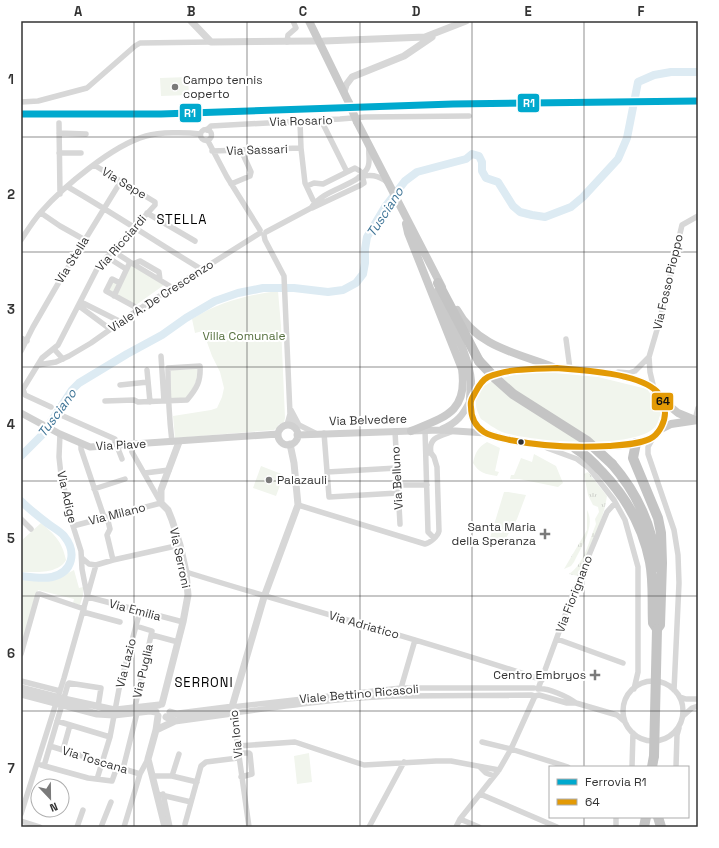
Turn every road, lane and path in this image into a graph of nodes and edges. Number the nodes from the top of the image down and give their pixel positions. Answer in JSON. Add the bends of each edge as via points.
{"nodes":[{"id":1,"x":192,"y":21,"type":"edge"},
{"id":2,"x":294,"y":21,"type":"edge"},
{"id":3,"x":309,"y":21,"type":"edge"},
{"id":4,"x":466,"y":21,"type":"edge"},
{"id":5,"x":435,"y":34,"type":"junction"},
{"id":6,"x":314,"y":41,"type":"dead end"},
{"id":7,"x":324,"y":41,"type":"dead end"},
{"id":8,"x":211,"y":42,"type":"junction"},
{"id":9,"x":288,"y":42,"type":"junction"},
{"id":10,"x":344,"y":92,"type":"junction"},
{"id":11,"x":21,"y":102,"type":"edge"},
{"id":12,"x":469,"y":116,"type":"dead end"},
{"id":13,"x":321,"y":120,"type":"junction"},
{"id":14,"x":300,"y":122,"type":"junction"},
{"id":15,"x":59,"y":123,"type":"dead end"},
{"id":16,"x":207,"y":130,"type":"junction"},
{"id":17,"x":60,"y":133,"type":"junction"},
{"id":18,"x":86,"y":134,"type":"dead end"},
{"id":19,"x":200,"y":134,"type":"junction"},
{"id":20,"x":208,"y":140,"type":"junction"},
{"id":21,"x":370,"y":146,"type":"junction"},
{"id":22,"x":301,"y":148,"type":"junction"},
{"id":23,"x":241,"y":150,"type":"junction"},
{"id":24,"x":212,"y":151,"type":"junction"},
{"id":25,"x":59,"y":153,"type":"junction"},
{"id":26,"x":81,"y":153,"type":"dead end"},
{"id":27,"x":94,"y":165,"type":"junction"},
{"id":28,"x":360,"y":171,"type":"dead end"},
{"id":29,"x":347,"y":172,"type":"junction"},
{"id":30,"x":361,"y":178,"type":"junction"},
{"id":31,"x":121,"y":181,"type":"junction"},
{"id":32,"x":231,"y":184,"type":"junction"},
{"id":33,"x":306,"y":186,"type":"junction"},
{"id":34,"x":68,"y":187,"type":"junction"},
{"id":35,"x":391,"y":187,"type":"junction"},
{"id":36,"x":330,"y":192,"type":"junction"},
{"id":37,"x":60,"y":194,"type":"junction"},
{"id":38,"x":313,"y":200,"type":"junction"},
{"id":39,"x":155,"y":202,"type":"joint"},
{"id":40,"x":311,"y":208,"type":"junction"},
{"id":41,"x":105,"y":209,"type":"junction"},
{"id":42,"x":403,"y":211,"type":"junction"},
{"id":43,"x":40,"y":213,"type":"junction"},
{"id":44,"x":147,"y":213,"type":"junction"},
{"id":45,"x":698,"y":216,"type":"edge"},
{"id":46,"x":133,"y":228,"type":"junction"},
{"id":47,"x":263,"y":232,"type":"junction"},
{"id":48,"x":21,"y":240,"type":"edge"},
{"id":49,"x":85,"y":240,"type":"junction"},
{"id":50,"x":195,"y":241,"type":"dead end"},
{"id":51,"x":113,"y":251,"type":"junction"},
{"id":52,"x":107,"y":257,"type":"junction"},
{"id":53,"x":131,"y":263,"type":"junction"},
{"id":54,"x":430,"y":266,"type":"junction"},
{"id":55,"x":126,"y":269,"type":"junction"},
{"id":56,"x":201,"y":269,"type":"junction"},
{"id":57,"x":438,"y":282,"type":"junction"},
{"id":58,"x":120,"y":283,"type":"junction"},
{"id":59,"x":173,"y":288,"type":"junction"},
{"id":60,"x":114,"y":296,"type":"junction"},
{"id":61,"x":80,"y":304,"type":"junction"},
{"id":62,"x":139,"y":309,"type":"junction"},
{"id":63,"x":121,"y":322,"type":"junction"},
{"id":64,"x":110,"y":329,"type":"junction"},
{"id":65,"x":566,"y":339,"type":"dead end"},
{"id":66,"x":24,"y":340,"type":"edge"},
{"id":67,"x":54,"y":349,"type":"junction"},
{"id":68,"x":21,"y":351,"type":"edge"},
{"id":69,"x":161,"y":356,"type":"dead end"},
{"id":70,"x":649,"y":357,"type":"junction"},
{"id":71,"x":63,"y":359,"type":"junction"},
{"id":72,"x":38,"y":365,"type":"junction"},
{"id":73,"x":557,"y":368,"type":"junction"},
{"id":74,"x":570,"y":369,"type":"junction"},
{"id":75,"x":147,"y":370,"type":"dead end"},
{"id":76,"x":613,"y":375,"type":"junction"},
{"id":77,"x":148,"y":382,"type":"junction"},
{"id":78,"x":120,"y":385,"type":"dead end"},
{"id":79,"x":23,"y":386,"type":"edge"},
{"id":80,"x":654,"y":389,"type":"junction"},
{"id":81,"x":662,"y":400,"type":"junction"},
{"id":82,"x":105,"y":401,"type":"dead end"},
{"id":83,"x":166,"y":401,"type":"junction"},
{"id":84,"x":470,"y":401,"type":"junction"},
{"id":85,"x":150,"y":402,"type":"junction"},
{"id":86,"x":51,"y":407,"type":"dead end"},
{"id":87,"x":698,"y":408,"type":"edge"},
{"id":88,"x":290,"y":411,"type":"junction"},
{"id":89,"x":22,"y":416,"type":"edge"},
{"id":90,"x":63,"y":416,"type":"dead end"},
{"id":91,"x":696,"y":420,"type":"edge"},
{"id":92,"x":291,"y":426,"type":"junction"},
{"id":93,"x":425,"y":430,"type":"junction"},
{"id":94,"x":440,"y":430,"type":"junction"},
{"id":95,"x":659,"y":430,"type":"junction"},
{"id":96,"x":395,"y":431,"type":"junction"},
{"id":97,"x":411,"y":431,"type":"junction"},
{"id":98,"x":454,"y":431,"type":"junction"},
{"id":99,"x":58,"y":433,"type":"junction"},
{"id":100,"x":321,"y":433,"type":"junction"},
{"id":101,"x":486,"y":433,"type":"junction"},
{"id":102,"x":278,"y":434,"type":"junction"},
{"id":103,"x":298,"y":435,"type":"junction"},
{"id":104,"x":653,"y":437,"type":"junction"},
{"id":105,"x":176,"y":442,"type":"junction"},
{"id":106,"x":636,"y":443,"type":"junction"},
{"id":107,"x":81,"y":444,"type":"junction"},
{"id":108,"x":290,"y":444,"type":"junction"},
{"id":109,"x":131,"y":445,"type":"junction"},
{"id":110,"x":116,"y":446,"type":"junction"},
{"id":111,"x":541,"y":446,"type":"junction"},
{"id":112,"x":575,"y":448,"type":"junction"},
{"id":113,"x":428,"y":453,"type":"junction"},
{"id":114,"x":122,"y":459,"type":"dead end"},
{"id":115,"x":397,"y":468,"type":"junction"},
{"id":116,"x":169,"y":470,"type":"junction"},
{"id":117,"x":327,"y":472,"type":"junction"},
{"id":118,"x":145,"y":473,"type":"junction"},
{"id":119,"x":125,"y":479,"type":"dead end"},
{"id":120,"x":398,"y":485,"type":"junction"},
{"id":121,"x":427,"y":485,"type":"junction"},
{"id":122,"x":94,"y":489,"type":"junction"},
{"id":123,"x":398,"y":493,"type":"junction"},
{"id":124,"x":438,"y":495,"type":"junction"},
{"id":125,"x":427,"y":496,"type":"junction"},
{"id":126,"x":615,"y":501,"type":"junction"},
{"id":127,"x":161,"y":503,"type":"junction"},
{"id":128,"x":298,"y":505,"type":"junction"},
{"id":129,"x":106,"y":517,"type":"junction"},
{"id":130,"x":21,"y":520,"type":"edge"},
{"id":131,"x":400,"y":524,"type":"dead end"},
{"id":132,"x":73,"y":526,"type":"junction"},
{"id":133,"x":31,"y":529,"type":"dead end"},
{"id":134,"x":434,"y":538,"type":"junction"},
{"id":135,"x":180,"y":545,"type":"junction"},
{"id":136,"x":82,"y":558,"type":"junction"},
{"id":137,"x":113,"y":560,"type":"junction"},
{"id":138,"x":96,"y":565,"type":"junction"},
{"id":139,"x":186,"y":572,"type":"junction"},
{"id":140,"x":88,"y":597,"type":"junction"},
{"id":141,"x":264,"y":597,"type":"junction"},
{"id":142,"x":84,"y":610,"type":"junction"},
{"id":143,"x":140,"y":610,"type":"junction"},
{"id":144,"x":120,"y":622,"type":"dead end"},
{"id":145,"x":183,"y":622,"type":"junction"},
{"id":146,"x":136,"y":626,"type":"junction"},
{"id":147,"x":657,"y":628,"type":"junction"},
{"id":148,"x":152,"y":635,"type":"junction"},
{"id":149,"x":557,"y":639,"type":"junction"},
{"id":150,"x":415,"y":640,"type":"junction"},
{"id":151,"x":178,"y":642,"type":"junction"},
{"id":152,"x":21,"y":654,"type":"edge"},
{"id":153,"x":623,"y":663,"type":"dead end"},
{"id":154,"x":542,"y":680,"type":"junction"},
{"id":155,"x":21,"y":681,"type":"edge"},
{"id":156,"x":21,"y":688,"type":"edge"},
{"id":157,"x":401,"y":688,"type":"junction"},
{"id":158,"x":634,"y":689,"type":"junction"},
{"id":159,"x":674,"y":690,"type":"junction"},
{"id":160,"x":535,"y":692,"type":"junction"},
{"id":161,"x":21,"y":694,"type":"edge"},
{"id":162,"x":680,"y":697,"type":"junction"},
{"id":163,"x":60,"y":699,"type":"junction"},
{"id":164,"x":698,"y":699,"type":"edge"},
{"id":165,"x":626,"y":700,"type":"junction"},
{"id":166,"x":698,"y":706,"type":"edge"},
{"id":167,"x":98,"y":707,"type":"junction"},
{"id":168,"x":136,"y":710,"type":"junction"},
{"id":169,"x":232,"y":710,"type":"junction"},
{"id":170,"x":115,"y":712,"type":"junction"},
{"id":171,"x":162,"y":712,"type":"junction"},
{"id":172,"x":606,"y":712,"type":"junction"},
{"id":173,"x":683,"y":716,"type":"junction"},
{"id":174,"x":57,"y":721,"type":"junction"},
{"id":175,"x":175,"y":721,"type":"junction"},
{"id":176,"x":626,"y":724,"type":"junction"},
{"id":177,"x":680,"y":724,"type":"junction"},
{"id":178,"x":70,"y":725,"type":"junction"},
{"id":179,"x":156,"y":730,"type":"junction"},
{"id":180,"x":633,"y":733,"type":"junction"},
{"id":181,"x":110,"y":737,"type":"junction"},
{"id":182,"x":482,"y":742,"type":"dead end"},
{"id":183,"x":50,"y":746,"type":"junction"},
{"id":184,"x":238,"y":746,"type":"junction"},
{"id":185,"x":511,"y":749,"type":"junction"},
{"id":186,"x":63,"y":750,"type":"junction"},
{"id":187,"x":179,"y":754,"type":"dead end"},
{"id":188,"x":238,"y":756,"type":"junction"},
{"id":189,"x":148,"y":759,"type":"junction"},
{"id":190,"x":103,"y":762,"type":"junction"},
{"id":191,"x":404,"y":762,"type":"junction"},
{"id":192,"x":37,"y":764,"type":"junction"},
{"id":193,"x":44,"y":766,"type":"junction"},
{"id":194,"x":565,"y":766,"type":"edge"},
{"id":195,"x":632,"y":766,"type":"edge"},
{"id":196,"x":653,"y":766,"type":"edge"},
{"id":197,"x":676,"y":766,"type":"edge"},
{"id":198,"x":117,"y":767,"type":"junction"},
{"id":199,"x":124,"y":769,"type":"junction"},
{"id":200,"x":488,"y":771,"type":"junction"},
{"id":201,"x":140,"y":774,"type":"junction"},
{"id":202,"x":496,"y":774,"type":"junction"},
{"id":203,"x":152,"y":776,"type":"junction"},
{"id":204,"x":172,"y":776,"type":"junction"},
{"id":205,"x":241,"y":777,"type":"junction"},
{"id":206,"x":97,"y":779,"type":"junction"},
{"id":207,"x":197,"y":782,"type":"junction"},
{"id":208,"x":489,"y":783,"type":"junction"},
{"id":209,"x":160,"y":794,"type":"junction"},
{"id":210,"x":480,"y":794,"type":"junction"},
{"id":211,"x":111,"y":802,"type":"dead end"},
{"id":212,"x":191,"y":802,"type":"junction"},
{"id":213,"x":83,"y":810,"type":"dead end"},
{"id":214,"x":21,"y":814,"type":"edge"},
{"id":215,"x":460,"y":819,"type":"junction"},
{"id":216,"x":21,"y":821,"type":"edge"},
{"id":217,"x":185,"y":824,"type":"dead end"},
{"id":218,"x":40,"y":827,"type":"edge"},
{"id":219,"x":77,"y":827,"type":"edge"},
{"id":220,"x":101,"y":827,"type":"edge"},
{"id":221,"x":124,"y":827,"type":"edge"},
{"id":222,"x":165,"y":827,"type":"edge"},
{"id":223,"x":170,"y":827,"type":"edge"},
{"id":224,"x":249,"y":827,"type":"edge"},
{"id":225,"x":369,"y":827,"type":"edge"},
{"id":226,"x":456,"y":827,"type":"edge"},
{"id":227,"x":479,"y":827,"type":"edge"},
{"id":228,"x":557,"y":827,"type":"edge"}],
"edges":[{"from":1,"to":8,"type":"street"},
{"from":2,"to":9,"type":"street","via":[[296,28],[288,35]]},
{"from":3,"to":10,"type":"main road"},
{"from":4,"to":5,"type":"street"},
{"from":5,"to":7,"type":"street","via":[[416,39]]},
{"from":5,"to":10,"type":"street","via":[[404,56],[352,77]]},
{"from":6,"to":9,"type":"street"},
{"from":8,"to":9,"type":"street"},
{"from":8,"to":11,"type":"street","via":[[140,43],[87,88],[38,101]]},
{"from":10,"to":21,"type":"main road","bridge":true},
{"from":12,"to":13,"type":"street","name":"Via Rosario"},
{"from":13,"to":14,"type":"street","name":"Via Rosario"},
{"from":13,"to":29,"type":"street"},
{"from":14,"to":16,"type":"street","name":"Via Rosario","via":[[211,126]]},
{"from":14,"to":22,"type":"street"},
{"from":15,"to":17,"type":"street"},
{"from":16,"to":19,"type":"street"},
{"from":16,"to":20,"type":"street","via":[[211,135]]},
{"from":17,"to":18,"type":"street"},
{"from":17,"to":25,"type":"street"},
{"from":19,"to":20,"type":"street","via":[[202,139]]},
{"from":19,"to":27,"type":"street","via":[[186,132],[148,135]]},
{"from":20,"to":24,"type":"street"},
{"from":21,"to":30,"type":"street","name":"Viale A. De Crescenzo","via":[[370,162]]},
{"from":21,"to":35,"type":"main road"},
{"from":22,"to":23,"type":"street","name":"Via Sassari"},
{"from":22,"to":33,"type":"street"},
{"from":23,"to":24,"type":"street","name":"Via Sassari"},
{"from":23,"to":32,"type":"street","via":[[251,172],[250,176]]},
{"from":24,"to":32,"type":"street"},
{"from":25,"to":26,"type":"street"},
{"from":25,"to":37,"type":"street"},
{"from":27,"to":31,"type":"street","name":"Via Sepe"},
{"from":27,"to":34,"type":"street"},
{"from":28,"to":29,"type":"street","via":[[355,168]]},
{"from":29,"to":33,"type":"street","via":[[323,184],[314,183]]},
{"from":30,"to":35,"type":"street","via":[[375,176],[383,179]]},
{"from":30,"to":36,"type":"street","name":"Viale A. De Crescenzo"},
{"from":30,"to":40,"type":"street","name":"Viale A. De Crescenzo","via":[[364,183],[361,185]]},
{"from":31,"to":39,"type":"street","name":"Via Sepe"},
{"from":31,"to":41,"type":"street","name":"Via Stella"},
{"from":32,"to":47,"type":"street"},
{"from":33,"to":38,"type":"street"},
{"from":34,"to":37,"type":"street"},
{"from":34,"to":41,"type":"street"},
{"from":35,"to":42,"type":"main road"},
{"from":36,"to":38,"type":"street","name":"Viale A. De Crescenzo"},
{"from":36,"to":40,"type":"street","name":"Viale A. De Crescenzo","via":[[316,201]]},
{"from":37,"to":43,"type":"street"},
{"from":38,"to":47,"type":"street","name":"Viale A. De Crescenzo","via":[[305,208]]},
{"from":39,"to":44,"type":"street","name":"Via Ricciardi"},
{"from":40,"to":47,"type":"street","name":"Viale A. De Crescenzo"},
{"from":41,"to":46,"type":"street"},
{"from":41,"to":49,"type":"street","name":"Via Stella"},
{"from":42,"to":54,"type":"main road"},
{"from":42,"to":97,"type":"main road","via":[[408,233],[462,369],[463,382],[457,406],[451,413]]},
{"from":43,"to":48,"type":"street"},
{"from":43,"to":49,"type":"street"},
{"from":44,"to":46,"type":"street","name":"Via Ricciardi"},
{"from":44,"to":50,"type":"street"},
{"from":45,"to":70,"type":"street","name":"Via Fosso Pioppo","via":[[682,225],[661,318]]},
{"from":46,"to":51,"type":"street","name":"Via Ricciardi"},
{"from":46,"to":56,"type":"street"},
{"from":47,"to":56,"type":"street","name":"Viale A. De Crescenzo"},
{"from":47,"to":88,"type":"street","via":[[284,276]]},
{"from":49,"to":66,"type":"street","name":"Via Stella"},
{"from":51,"to":52,"type":"street","name":"Via Ricciardi"},
{"from":51,"to":53,"type":"street"},
{"from":52,"to":55,"type":"street"},
{"from":52,"to":61,"type":"street","name":"Via Ricciardi","via":[[98,267]]},
{"from":53,"to":55,"type":"street"},
{"from":53,"to":59,"type":"street"},
{"from":54,"to":57,"type":"main road"},
{"from":54,"to":84,"type":"main road","via":[[434,284],[468,366],[471,381]]},
{"from":55,"to":58,"type":"street"},
{"from":56,"to":59,"type":"street","name":"Viale A. De Crescenzo"},
{"from":57,"to":73,"type":"main road","via":[[470,328],[488,342],[502,350]]},
{"from":57,"to":147,"type":"highway","bridge":true,"via":[[479,361],[513,394],[587,441],[612,464],[629,485],[642,507],[653,539],[658,576]]},
{"from":58,"to":60,"type":"street"},
{"from":58,"to":60,"type":"street","via":[[112,279],[106,291]]},
{"from":59,"to":62,"type":"street","name":"Viale A. De Crescenzo"},
{"from":60,"to":62,"type":"street"},
{"from":61,"to":63,"type":"street"},
{"from":61,"to":64,"type":"street"},
{"from":61,"to":67,"type":"street","name":"Via Ricciardi"},
{"from":62,"to":63,"type":"street","name":"Viale A. De Crescenzo"},
{"from":63,"to":64,"type":"street","name":"Viale A. De Crescenzo"},
{"from":64,"to":71,"type":"street","name":"Viale A. De Crescenzo"},
{"from":65,"to":74,"type":"street"},
{"from":66,"to":68,"type":"street","name":"Via Stella"},
{"from":67,"to":71,"type":"street"},
{"from":67,"to":72,"type":"street","name":"Via Ricciardi","via":[[42,358]]},
{"from":69,"to":83,"type":"street"},
{"from":70,"to":76,"type":"street","via":[[635,371]]},
{"from":70,"to":80,"type":"street"},
{"from":71,"to":72,"type":"street","name":"Viale A. De Crescenzo"},
{"from":72,"to":79,"type":"street","name":"Via Ricciardi"},
{"from":73,"to":74,"type":"main road","name":"Via Belvedere"},
{"from":73,"to":84,"type":"main road","name":"Via Belvedere","via":[[518,370],[488,378],[479,386]]},
{"from":74,"to":76,"type":"main road","name":"Via Belvedere"},
{"from":75,"to":77,"type":"street"},
{"from":76,"to":80,"type":"main road","name":"Via Belvedere","via":[[638,381]]},
{"from":77,"to":78,"type":"street"},
{"from":77,"to":85,"type":"street"},
{"from":79,"to":86,"type":"street","via":[[25,395]]},
{"from":80,"to":81,"type":"main road","name":"Via Belvedere"},
{"from":81,"to":91,"type":"main road","via":[[678,413]]},
{"from":81,"to":95,"type":"main road","name":"Via Belvedere","via":[[665,411]]},
{"from":82,"to":85,"type":"street"},
{"from":83,"to":83,"type":"street","via":[[187,400],[198,385],[200,366],[168,368]]},
{"from":83,"to":85,"type":"street"},
{"from":83,"to":105,"type":"street"},
{"from":84,"to":94,"type":"main road","name":"Via Belvedere","via":[[459,419]]},
{"from":84,"to":101,"type":"main road","via":[[473,420]]},
{"from":87,"to":91,"type":"street"},
{"from":88,"to":92,"type":"street"},
{"from":88,"to":100,"type":"street","via":[[302,428]]},
{"from":89,"to":99,"type":"main road","name":"Via Piave"},
{"from":90,"to":110,"type":"street","via":[[115,439]]},
{"from":91,"to":95,"type":"main road","via":[[672,424]]},
{"from":92,"to":102,"type":"main road","via":[[280,428]]},
{"from":92,"to":103,"type":"main road"},
{"from":93,"to":94,"type":"main road","name":"Via Belvedere"},
{"from":93,"to":97,"type":"main road","name":"Via Belvedere"},
{"from":93,"to":113,"type":"street"},
{"from":94,"to":98,"type":"main road","name":"Via Belvedere"},
{"from":95,"to":104,"type":"main road","name":"Via Belvedere"},
{"from":96,"to":97,"type":"main road","name":"Via Belvedere"},
{"from":96,"to":100,"type":"main road","name":"Via Belvedere"},
{"from":96,"to":115,"type":"street","name":"Via Belluno"},
{"from":98,"to":101,"type":"main road","name":"Via Belvedere"},
{"from":98,"to":113,"type":"street","via":[[434,439]]},
{"from":99,"to":107,"type":"main road","name":"Via Piave"},
{"from":99,"to":132,"type":"street","name":"Via Adige","via":[[61,475]]},
{"from":100,"to":103,"type":"main road","name":"Via Belvedere"},
{"from":100,"to":117,"type":"street"},
{"from":101,"to":111,"type":"main road","name":"Via Belvedere"},
{"from":102,"to":105,"type":"main road"},
{"from":102,"to":108,"type":"main road","via":[[282,442]]},
{"from":103,"to":108,"type":"main road"},
{"from":104,"to":106,"type":"main road","name":"Via Belvedere"},
{"from":104,"to":159,"type":"street","via":[[648,454],[674,530],[678,555]]},
{"from":105,"to":109,"type":"main road","name":"Via Piave"},
{"from":105,"to":116,"type":"street"},
{"from":106,"to":112,"type":"main road","name":"Via Belvedere"},
{"from":106,"to":147,"type":"highway","via":[[633,458],[656,511],[661,533],[660,625]]},
{"from":107,"to":110,"type":"main road","name":"Via Piave","via":[[90,447]]},
{"from":107,"to":122,"type":"street"},
{"from":108,"to":128,"type":"street"},
{"from":109,"to":110,"type":"main road","name":"Via Piave"},
{"from":109,"to":118,"type":"street","name":"Via Serroni","via":[[132,452]]},
{"from":110,"to":114,"type":"street"},
{"from":111,"to":112,"type":"main road","name":"Via Belvedere"},
{"from":111,"to":126,"type":"street","via":[[577,459],[589,468]]},
{"from":112,"to":147,"type":"highway","via":[[587,455],[619,491],[639,524],[650,563],[653,623]]},
{"from":113,"to":121,"type":"street"},
{"from":113,"to":124,"type":"street","via":[[434,456],[437,467]]},
{"from":115,"to":117,"type":"street"},
{"from":115,"to":120,"type":"street","name":"Via Belluno"},
{"from":116,"to":118,"type":"street"},
{"from":116,"to":127,"type":"street","via":[[161,490]]},
{"from":117,"to":123,"type":"street","via":[[329,497]]},
{"from":118,"to":127,"type":"street","name":"Via Serroni"},
{"from":119,"to":122,"type":"street"},
{"from":120,"to":121,"type":"street"},
{"from":120,"to":123,"type":"street","name":"Via Belluno"},
{"from":121,"to":125,"type":"street"},
{"from":122,"to":129,"type":"street"},
{"from":123,"to":131,"type":"street","name":"Via Belluno"},
{"from":124,"to":125,"type":"street"},
{"from":124,"to":134,"type":"street","via":[[439,531]]},
{"from":125,"to":134,"type":"street","via":[[428,532]]},
{"from":126,"to":149,"type":"street","name":"Via Fiorignano","via":[[607,512]]},
{"from":126,"to":158,"type":"street","via":[[625,520],[638,567],[638,672]]},
{"from":127,"to":129,"type":"street","name":"Via Milano"},
{"from":127,"to":135,"type":"street","name":"Via Serroni","via":[[168,510]]},
{"from":128,"to":134,"type":"street","via":[[425,544]]},
{"from":128,"to":141,"type":"street","name":"Via Ionio"},
{"from":129,"to":132,"type":"street","name":"Via Milano"},
{"from":129,"to":137,"type":"street","via":[[110,529],[107,535]]},
{"from":130,"to":133,"type":"street"},
{"from":132,"to":136,"type":"street","name":"Via Adige"},
{"from":135,"to":137,"type":"street"},
{"from":135,"to":139,"type":"street","name":"Via Serroni"},
{"from":136,"to":138,"type":"street","via":[[89,564]]},
{"from":136,"to":140,"type":"street","name":"Via Adige"},
{"from":137,"to":138,"type":"street"},
{"from":138,"to":140,"type":"street"},
{"from":139,"to":141,"type":"street","name":"Via Adriatico"},
{"from":139,"to":145,"type":"street","name":"Via Serroni","via":[[188,595]]},
{"from":140,"to":142,"type":"street"},
{"from":140,"to":143,"type":"street","name":"Via Emilia"},
{"from":141,"to":150,"type":"street","name":"Via Adriatico"},
{"from":141,"to":169,"type":"street","name":"Via Ionio"},
{"from":142,"to":144,"type":"street"},
{"from":142,"to":152,"type":"street","via":[[38,594]]},
{"from":142,"to":163,"type":"street"},
{"from":143,"to":145,"type":"street","name":"Via Emilia"},
{"from":143,"to":146,"type":"street","name":"Via Lazio"},
{"from":145,"to":151,"type":"street","name":"Via Serroni"},
{"from":146,"to":148,"type":"street","via":[[152,631]]},
{"from":146,"to":170,"type":"street","name":"Via Lazio"},
{"from":147,"to":196,"type":"highway","bridge":true},
{"from":148,"to":151,"type":"street"},
{"from":148,"to":168,"type":"street","name":"Via Puglia"},
{"from":149,"to":153,"type":"street"},
{"from":149,"to":154,"type":"street","name":"Via Fiorignano"},
{"from":150,"to":154,"type":"street","name":"Via Adriatico"},
{"from":150,"to":157,"type":"street"},
{"from":151,"to":171,"type":"street","name":"Via Serroni"},
{"from":154,"to":160,"type":"street","name":"Via Fiorignano"},
{"from":155,"to":163,"type":"street"},
{"from":156,"to":163,"type":"street"},
{"from":157,"to":160,"type":"street","name":"Viale Bettino Ricasoli"},
{"from":157,"to":169,"type":"street","name":"Viale Bettino Ricasoli"},
{"from":158,"to":159,"type":"street","via":[[653,681]]},
{"from":158,"to":165,"type":"street"},
{"from":159,"to":162,"type":"street"},
{"from":160,"to":169,"type":"street","name":"Viale Bettino Ricasoli","via":[[379,696]]},
{"from":160,"to":172,"type":"street","via":[[543,688],[576,703]]},
{"from":160,"to":185,"type":"street","name":"Via Fiorignano"},
{"from":161,"to":163,"type":"street"},
{"from":162,"to":164,"type":"street"},
{"from":162,"to":173,"type":"street"},
{"from":163,"to":167,"type":"street"},
{"from":163,"to":167,"type":"street","via":[[69,682],[101,688]]},
{"from":163,"to":170,"type":"street","via":[[97,714]]},
{"from":163,"to":174,"type":"street"},
{"from":163,"to":192,"type":"street"},
{"from":165,"to":172,"type":"street","via":[[619,709]]},
{"from":165,"to":176,"type":"street"},
{"from":166,"to":173,"type":"street"},
{"from":167,"to":170,"type":"street"},
{"from":168,"to":170,"type":"street"},
{"from":168,"to":171,"type":"street"},
{"from":168,"to":199,"type":"street","name":"Via Puglia"},
{"from":169,"to":171,"type":"street","via":[[177,714]]},
{"from":169,"to":175,"type":"street"},
{"from":169,"to":184,"type":"street","name":"Via Ionio"},
{"from":170,"to":181,"type":"street","name":"Via Lazio"},
{"from":171,"to":175,"type":"street"},
{"from":171,"to":179,"type":"street","name":"Via Serroni"},
{"from":172,"to":176,"type":"street","via":[[617,715]]},
{"from":173,"to":177,"type":"street"},
{"from":174,"to":178,"type":"street"},
{"from":174,"to":183,"type":"street"},
{"from":175,"to":179,"type":"street"},
{"from":176,"to":180,"type":"street"},
{"from":177,"to":180,"type":"street","via":[[669,736],[656,740],[643,739]]},
{"from":177,"to":197,"type":"street"},
{"from":178,"to":181,"type":"street"},
{"from":178,"to":186,"type":"street"},
{"from":179,"to":189,"type":"street","name":"Via Serroni"},
{"from":180,"to":195,"type":"street"},
{"from":181,"to":190,"type":"street","name":"Via Lazio"},
{"from":182,"to":185,"type":"street"},
{"from":183,"to":186,"type":"street","name":"Via Toscana"},
{"from":183,"to":193,"type":"street"},
{"from":184,"to":188,"type":"street","name":"Via Ionio"},
{"from":184,"to":191,"type":"street","via":[[295,742],[364,765]]},
{"from":185,"to":194,"type":"street"},
{"from":185,"to":202,"type":"street","name":"Via Fiorignano"},
{"from":186,"to":190,"type":"street","name":"Via Toscana"},
{"from":187,"to":204,"type":"street"},
{"from":188,"to":205,"type":"street","name":"Via Ionio"},
{"from":188,"to":205,"type":"street","via":[[250,754],[252,774]]},
{"from":188,"to":207,"type":"street","via":[[206,762],[201,766]]},
{"from":189,"to":201,"type":"street"},
{"from":189,"to":203,"type":"street","name":"Via Serroni"},
{"from":190,"to":198,"type":"street","name":"Via Toscana"},
{"from":190,"to":206,"type":"street","name":"Via Lazio"},
{"from":191,"to":200,"type":"street","via":[[451,761]]},
{"from":191,"to":225,"type":"street"},
{"from":192,"to":193,"type":"street"},
{"from":192,"to":214,"type":"street"},
{"from":193,"to":206,"type":"street"},
{"from":198,"to":199,"type":"street","name":"Via Toscana"},
{"from":198,"to":206,"type":"street","via":[[112,781]]},
{"from":199,"to":201,"type":"street","name":"Via Toscana"},
{"from":200,"to":202,"type":"street"},
{"from":200,"to":208,"type":"street"},
{"from":201,"to":221,"type":"street"},
{"from":202,"to":208,"type":"street","name":"Via Fiorignano"},
{"from":203,"to":204,"type":"street"},
{"from":203,"to":209,"type":"street","name":"Via Serroni"},
{"from":204,"to":207,"type":"street"},
{"from":205,"to":224,"type":"street","name":"Via Ionio"},
{"from":207,"to":212,"type":"street"},
{"from":208,"to":210,"type":"street","name":"Via Fiorignano"},
{"from":209,"to":212,"type":"street"},
{"from":209,"to":222,"type":"street","name":"Via Serroni"},
{"from":209,"to":223,"type":"street"},
{"from":210,"to":215,"type":"street","name":"Via Fiorignano"},
{"from":210,"to":228,"type":"street"},
{"from":211,"to":220,"type":"street"},
{"from":212,"to":217,"type":"street"},
{"from":213,"to":219,"type":"street"},
{"from":215,"to":226,"type":"street","name":"Via Fiorignano"},
{"from":215,"to":227,"type":"street"},
{"from":216,"to":218,"type":"street"}]}
